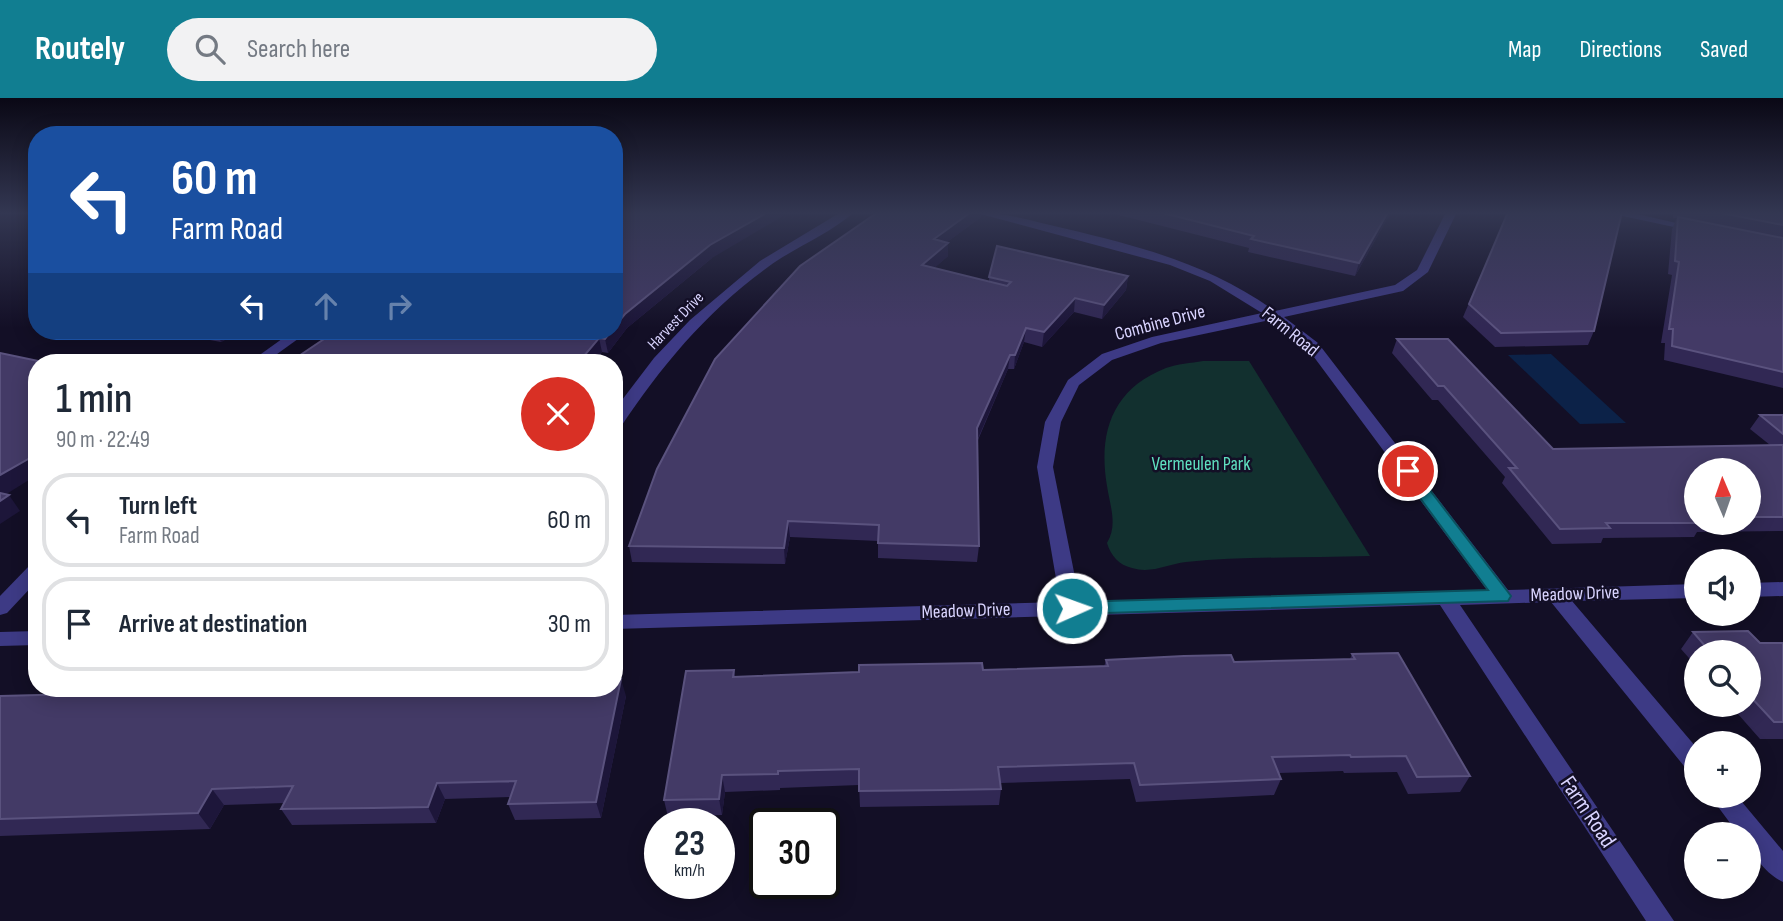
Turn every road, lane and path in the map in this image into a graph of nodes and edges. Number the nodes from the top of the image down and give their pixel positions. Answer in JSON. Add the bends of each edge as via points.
{"nodes":[{"id":1,"x":787,"y":250,"type":"edge"},
{"id":2,"x":1133,"y":250,"type":"edge"},
{"id":3,"x":1433,"y":250,"type":"edge"},
{"id":4,"x":1275,"y":316,"type":"junction"},
{"id":5,"x":289,"y":340,"type":"edge"},
{"id":6,"x":269,"y":354,"type":"edge"},
{"id":7,"x":623,"y":409,"type":"edge"},
{"id":8,"x":28,"y":578,"type":"edge"},
{"id":9,"x":1783,"y":589,"type":"edge"},
{"id":10,"x":1761,"y":590,"type":"edge"},
{"id":11,"x":1684,"y":591,"type":"edge"},
{"id":12,"x":1555,"y":594,"type":"junction"},
{"id":13,"x":1502,"y":596,"type":"junction"},
{"id":14,"x":1445,"y":598,"type":"junction"},
{"id":15,"x":0,"y":608,"type":"edge"},
{"id":16,"x":1072,"y":608,"type":"junction"},
{"id":17,"x":623,"y":622,"type":"edge"},
{"id":18,"x":28,"y":638,"type":"edge"},
{"id":19,"x":0,"y":639,"type":"edge"},
{"id":20,"x":1684,"y":750,"type":"edge"},
{"id":21,"x":1732,"y":808,"type":"edge"},
{"id":22,"x":1783,"y":870,"type":"edge"},
{"id":23,"x":1661,"y":921,"type":"edge"}],
"edges":[{"from":1,"to":7,"type":"street","name":"Harvest Drive","via":[[755,270],[691,327]]},
{"from":2,"to":4,"type":"street","name":"Farm Road","via":[[1203,273]]},
{"from":3,"to":4,"type":"street","name":"Combine Drive","via":[[1423,272],[1399,288]]},
{"from":4,"to":13,"type":"street","name":"Farm Road","via":[[1313,346]]},
{"from":4,"to":16,"type":"street","name":"Combine Drive","via":[[1157,340],[1107,357],[1073,383],[1053,422],[1045,467]]},
{"from":5,"to":6,"type":"street"},
{"from":8,"to":15,"type":"street"},
{"from":9,"to":10,"type":"street"},
{"from":11,"to":12,"type":"street","name":"Meadow Drive"},
{"from":12,"to":13,"type":"street","name":"Meadow Drive"},
{"from":12,"to":20,"type":"street"},
{"from":13,"to":14,"type":"street","name":"Meadow Drive"},
{"from":14,"to":16,"type":"street","name":"Meadow Drive"},
{"from":14,"to":23,"type":"street","name":"Farm Road"},
{"from":16,"to":17,"type":"street","name":"Meadow Drive"},
{"from":18,"to":19,"type":"street"},
{"from":21,"to":22,"type":"street"}]}
